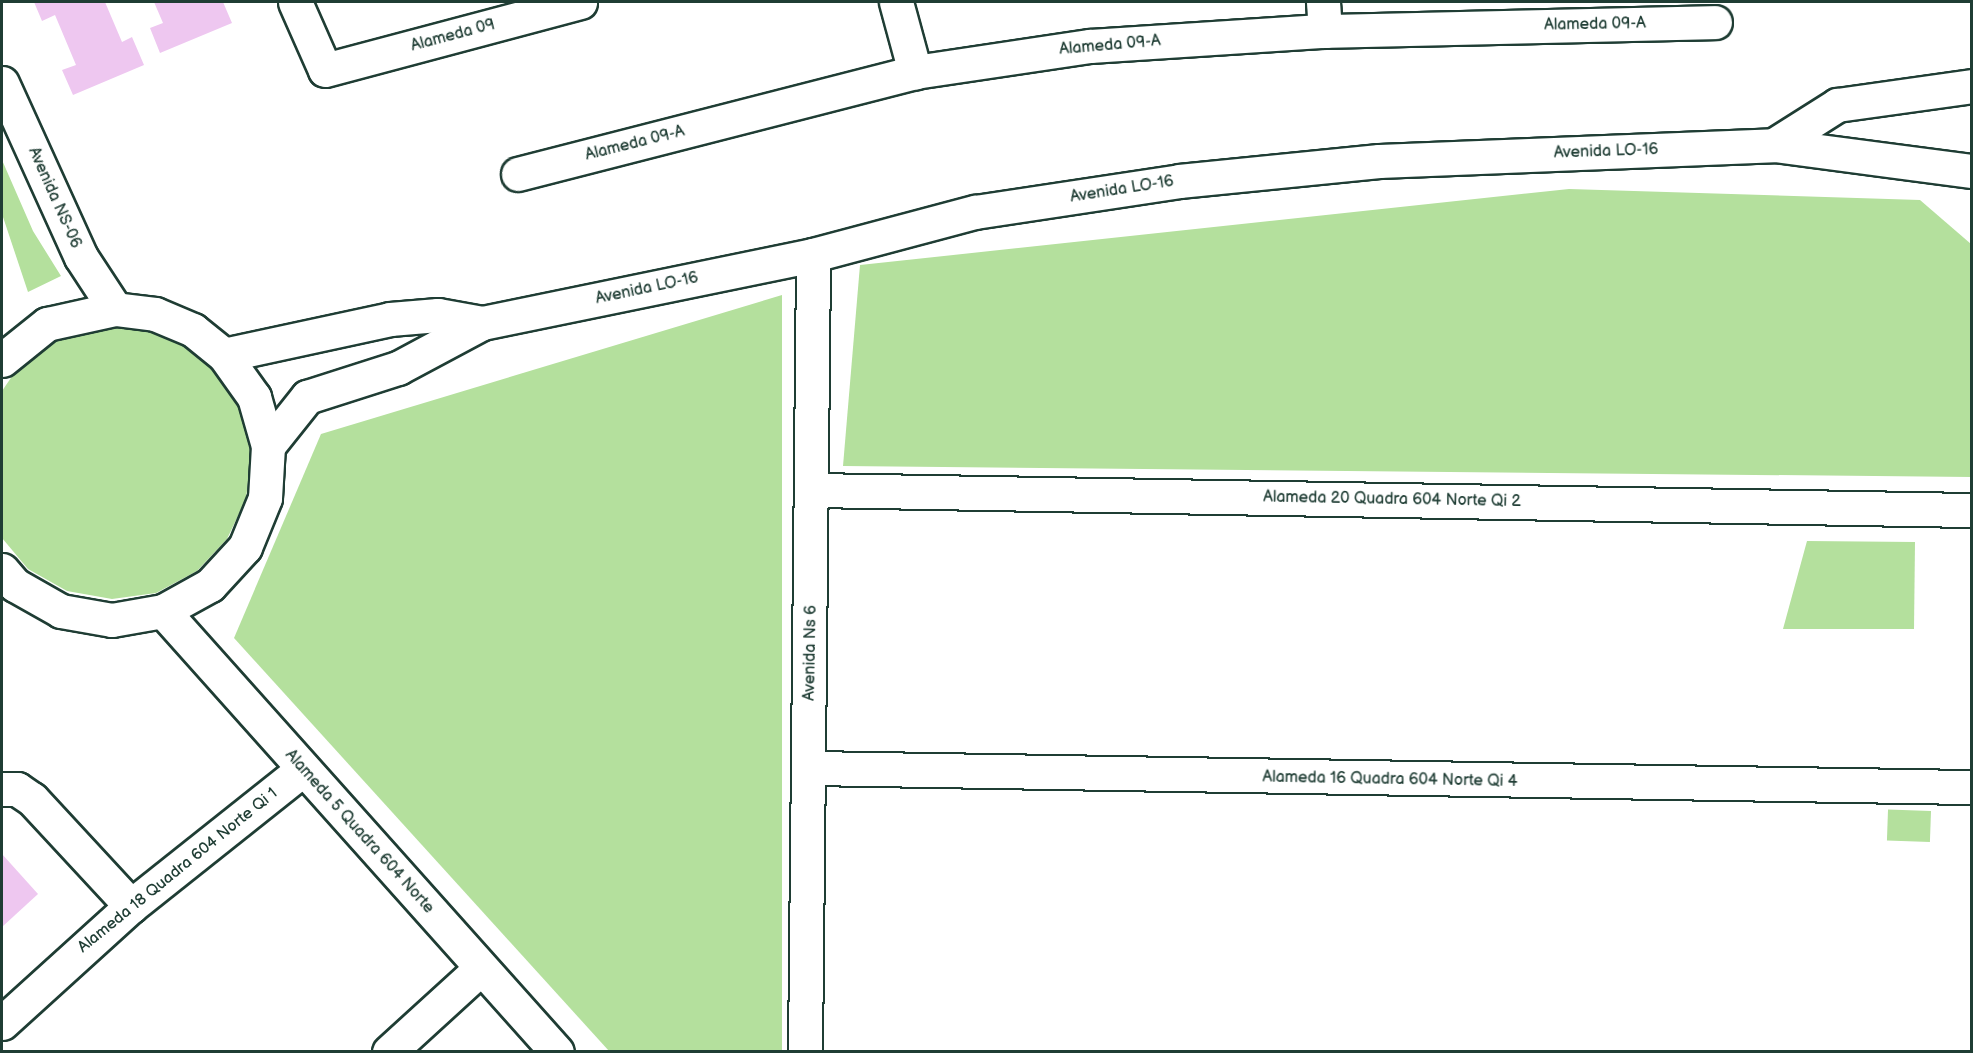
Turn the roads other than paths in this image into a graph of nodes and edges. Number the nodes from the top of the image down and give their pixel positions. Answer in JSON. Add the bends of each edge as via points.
{"nodes":[{"id":1,"x":295,"y":2,"type":"edge"},
{"id":2,"x":580,"y":2,"type":"edge"},
{"id":3,"x":896,"y":2,"type":"edge"},
{"id":4,"x":1324,"y":16,"type":"edge"},
{"id":5,"x":1715,"y":21,"type":"dead end"},
{"id":6,"x":915,"y":72,"type":"junction"},
{"id":7,"x":2,"y":83,"type":"edge"},
{"id":8,"x":1971,"y":86,"type":"edge"},
{"id":9,"x":1774,"y":145,"type":"junction"},
{"id":10,"x":1971,"y":171,"type":"edge"},
{"id":11,"x":518,"y":174,"type":"dead end"},
{"id":12,"x":813,"y":255,"type":"junction"},
{"id":13,"x":115,"y":309,"type":"junction"},
{"id":14,"x":482,"y":323,"type":"junction"},
{"id":15,"x":225,"y":355,"type":"junction"},
{"id":16,"x":2,"y":360,"type":"edge"},
{"id":17,"x":268,"y":446,"type":"junction"},
{"id":18,"x":813,"y":490,"type":"junction"},
{"id":19,"x":1971,"y":510,"type":"edge"},
{"id":20,"x":6,"y":581,"type":"edge"},
{"id":21,"x":163,"y":611,"type":"junction"},
{"id":22,"x":810,"y":768,"type":"junction"},
{"id":23,"x":303,"y":769,"type":"junction"},
{"id":24,"x":1971,"y":787,"type":"edge"},
{"id":25,"x":2,"y":789,"type":"edge"},
{"id":26,"x":131,"y":906,"type":"junction"},
{"id":27,"x":480,"y":969,"type":"junction"},
{"id":28,"x":2,"y":1023,"type":"edge"},
{"id":29,"x":389,"y":1052,"type":"edge"},
{"id":30,"x":557,"y":1052,"type":"edge"},
{"id":31,"x":805,"y":1052,"type":"edge"}],
"edges":[{"from":1,"to":2,"type":"street","name":"Alameda 09","via":[[325,70]]},
{"from":3,"to":6,"type":"street"},
{"from":4,"to":5,"type":"street","name":"Alameda 09-A"},
{"from":4,"to":6,"type":"street","name":"Alameda 09-A"},
{"from":6,"to":11,"type":"street","name":"Alameda 09-A"},
{"from":7,"to":13,"type":"street","name":"Avenida NS-06","via":[[81,257]]},
{"from":8,"to":9,"type":"street","via":[[1837,105]]},
{"from":9,"to":10,"type":"street","name":"Avenida LO-16"},
{"from":9,"to":12,"type":"street","name":"Avenida LO-16","via":[[1378,161],[1179,181],[975,212]]},
{"from":12,"to":14,"type":"street","name":"Avenida LO-16"},
{"from":12,"to":18,"type":"street","name":"Avenida Ns 6"},
{"from":13,"to":15,"type":"street","via":[[155,314],[193,330]]},
{"from":13,"to":16,"type":"street","via":[[47,324]]},
{"from":14,"to":15,"type":"street","name":"Avenida LO-16","via":[[438,315],[390,319]]},
{"from":14,"to":17,"type":"street","name":"Avenida LO-16","via":[[398,368],[307,397]]},
{"from":15,"to":17,"type":"street","via":[[254,397]]},
{"from":17,"to":21,"type":"street","via":[[265,498],[245,547],[210,585]]},
{"from":18,"to":19,"type":"street","name":"Alameda 20 Quadra 604 Norte Qi 2"},
{"from":18,"to":22,"type":"street","name":"Avenida Ns 6"},
{"from":20,"to":21,"type":"street","via":[[61,611],[102,618]]},
{"from":21,"to":23,"type":"street","name":"Alameda 5 Quadra 604 Norte"},
{"from":22,"to":24,"type":"street","name":"Alameda 16 Quadra 604 Norte Qi 4"},
{"from":22,"to":31,"type":"street","name":"Avenida Ns 6"},
{"from":23,"to":26,"type":"street","name":"Alameda 18 Quadra 604 Norte Qi 1"},
{"from":23,"to":27,"type":"street","name":"Alameda 5 Quadra 604 Norte"},
{"from":25,"to":26,"type":"street","via":[[17,789],[32,799]]},
{"from":26,"to":28,"type":"street","name":"Alameda 18 Quadra 604 Norte Qi 1"},
{"from":27,"to":29,"type":"street"},
{"from":27,"to":30,"type":"street","name":"Alameda 5 Quadra 604 Norte"}]}
